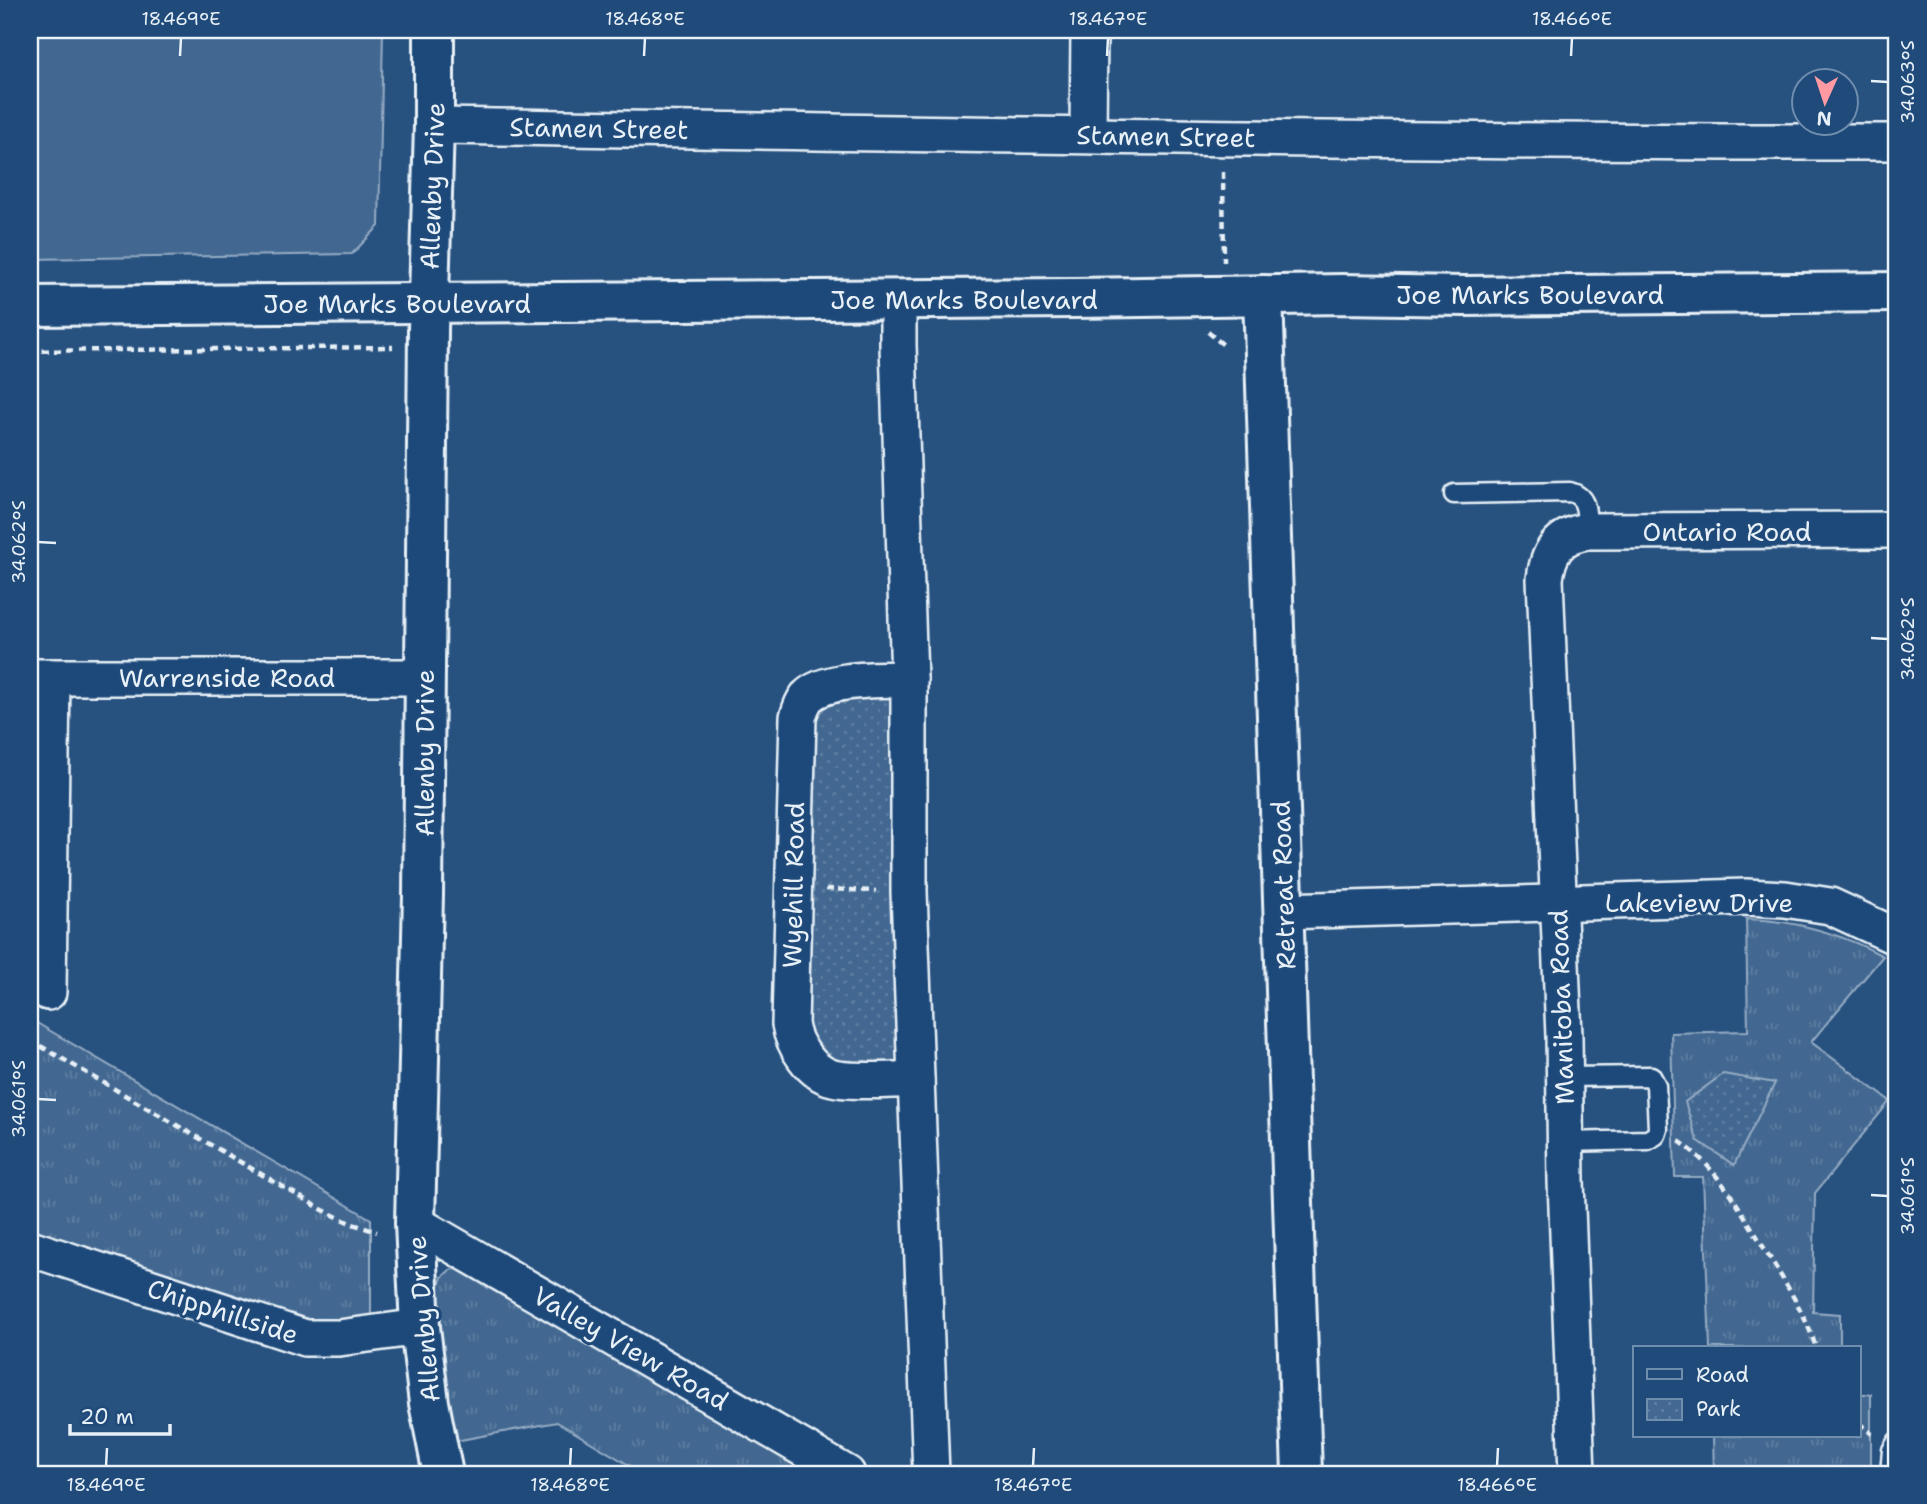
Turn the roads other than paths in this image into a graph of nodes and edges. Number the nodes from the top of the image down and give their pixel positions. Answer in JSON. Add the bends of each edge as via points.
{"nodes":[{"id":1,"x":434,"y":30,"type":"edge"},
{"id":2,"x":1089,"y":30,"type":"edge"},
{"id":3,"x":434,"y":126,"type":"junction"},
{"id":4,"x":1088,"y":135,"type":"junction"},
{"id":5,"x":1897,"y":142,"type":"edge"},
{"id":6,"x":1897,"y":292,"type":"edge"},
{"id":7,"x":1263,"y":295,"type":"junction"},
{"id":8,"x":898,"y":300,"type":"junction"},
{"id":9,"x":428,"y":303,"type":"junction"},
{"id":10,"x":30,"y":306,"type":"edge"},
{"id":11,"x":1454,"y":494,"type":"dead end"},
{"id":12,"x":1897,"y":530,"type":"edge"},
{"id":13,"x":1572,"y":537,"type":"junction"},
{"id":14,"x":41,"y":677,"type":"edge"},
{"id":15,"x":424,"y":677,"type":"junction"},
{"id":16,"x":909,"y":679,"type":"junction"},
{"id":17,"x":1557,"y":902,"type":"junction"},
{"id":18,"x":1283,"y":911,"type":"junction"},
{"id":19,"x":1897,"y":937,"type":"edge"},
{"id":20,"x":48,"y":992,"type":"dead end"},
{"id":21,"x":1563,"y":1077,"type":"junction"},
{"id":22,"x":916,"y":1080,"type":"junction"},
{"id":23,"x":1565,"y":1142,"type":"junction"},
{"id":24,"x":415,"y":1223,"type":"junction"},
{"id":25,"x":30,"y":1248,"type":"edge"},
{"id":26,"x":421,"y":1327,"type":"junction"},
{"id":27,"x":1897,"y":1442,"type":"edge"},
{"id":28,"x":443,"y":1474,"type":"edge"},
{"id":29,"x":847,"y":1474,"type":"edge"},
{"id":30,"x":931,"y":1474,"type":"edge"},
{"id":31,"x":1302,"y":1474,"type":"edge"},
{"id":32,"x":1577,"y":1474,"type":"edge"},
{"id":33,"x":1890,"y":1474,"type":"edge"}],
"edges":[{"from":1,"to":3,"type":"main road","name":"Allenby Drive"},
{"from":2,"to":4,"type":"street"},
{"from":3,"to":4,"type":"street","name":"Stamen Street"},
{"from":3,"to":9,"type":"main road","name":"Allenby Drive"},
{"from":4,"to":5,"type":"street","name":"Stamen Street"},
{"from":6,"to":7,"type":"main road","name":"Joe Marks Boulevard"},
{"from":7,"to":8,"type":"main road","name":"Joe Marks Boulevard"},
{"from":7,"to":18,"type":"main road","name":"Retreat Road"},
{"from":8,"to":9,"type":"main road","name":"Joe Marks Boulevard"},
{"from":8,"to":16,"type":"street"},
{"from":9,"to":10,"type":"main road","name":"Joe Marks Boulevard"},
{"from":9,"to":15,"type":"main road","name":"Allenby Drive"},
{"from":11,"to":13,"type":"lane","via":[[1578,494],[1586,506]]},
{"from":12,"to":13,"type":"street","name":"Ontario Road"},
{"from":13,"to":17,"type":"street","name":"Manitoba Road","via":[[1549,556],[1545,579]]},
{"from":14,"to":15,"type":"street","name":"Warrenside Road"},
{"from":14,"to":20,"type":"street"},
{"from":15,"to":24,"type":"main road","name":"Allenby Drive"},
{"from":16,"to":22,"type":"street","via":[[909,892]]},
{"from":16,"to":22,"type":"street","name":"Wyehill Road","via":[[838,683],[813,692],[796,723],[790,1024],[802,1052],[831,1078]]},
{"from":17,"to":18,"type":"street","name":"Lakeview Drive"},
{"from":17,"to":19,"type":"street","name":"Lakeview Drive","via":[[1785,899],[1830,906]]},
{"from":17,"to":21,"type":"street","name":"Manitoba Road"},
{"from":18,"to":31,"type":"main road","name":"Retreat Road"},
{"from":21,"to":23,"type":"street","name":"Manitoba Road"},
{"from":21,"to":23,"type":"lane","via":[[1651,1076],[1656,1085],[1658,1129],[1648,1140]]},
{"from":22,"to":30,"type":"street"},
{"from":23,"to":32,"type":"street","name":"Manitoba Road"},
{"from":24,"to":26,"type":"main road","name":"Allenby Drive"},
{"from":24,"to":29,"type":"street","name":"Valley View Road"},
{"from":25,"to":26,"type":"street","name":"Chipphillside","via":[[305,1338]]},
{"from":26,"to":28,"type":"main road","name":"Allenby Drive"},
{"from":27,"to":33,"type":"lane"}]}
